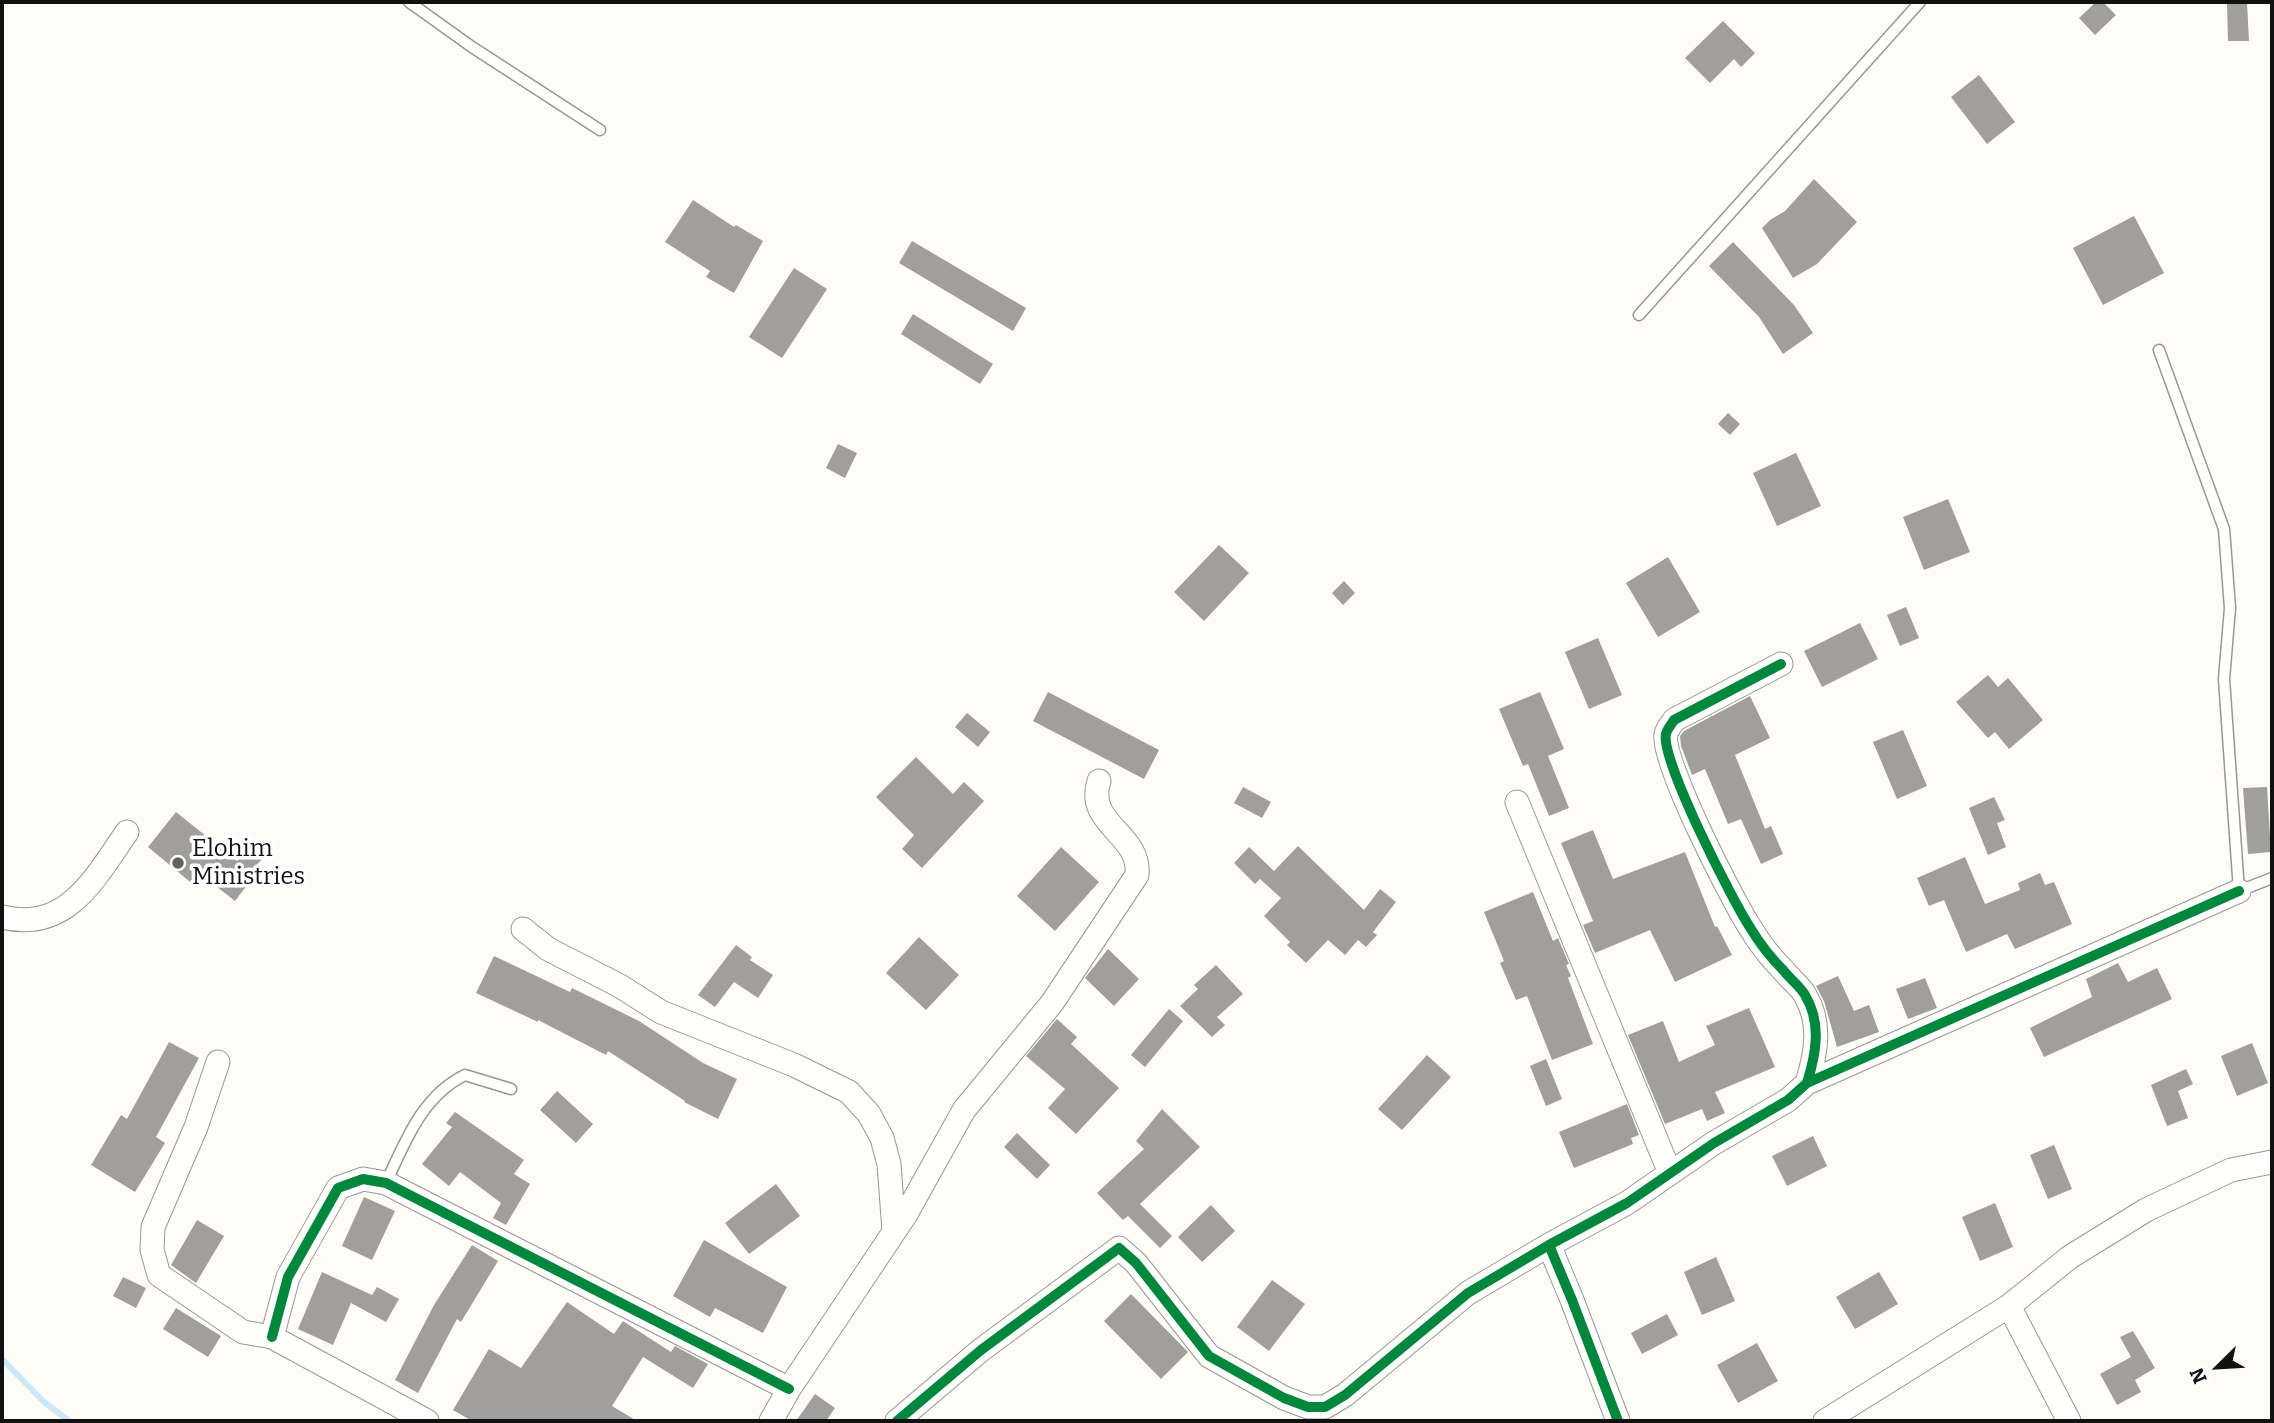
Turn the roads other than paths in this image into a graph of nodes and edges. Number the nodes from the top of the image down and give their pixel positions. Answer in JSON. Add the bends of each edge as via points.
{"nodes":[{"id":1,"x":410,"y":2,"type":"edge"},
{"id":2,"x":1920,"y":2,"type":"edge"},
{"id":3,"x":600,"y":130,"type":"dead end"},
{"id":4,"x":1639,"y":315,"type":"dead end"},
{"id":5,"x":2159,"y":350,"type":"dead end"},
{"id":6,"x":1781,"y":664,"type":"dead end"},
{"id":7,"x":1099,"y":781,"type":"dead end"},
{"id":8,"x":1517,"y":802,"type":"dead end"},
{"id":9,"x":127,"y":832,"type":"dead end"},
{"id":10,"x":2272,"y":878,"type":"edge"},
{"id":11,"x":2239,"y":891,"type":"junction"},
{"id":12,"x":2,"y":917,"type":"edge"},
{"id":13,"x":523,"y":929,"type":"dead end"},
{"id":14,"x":218,"y":1062,"type":"dead end"},
{"id":15,"x":1807,"y":1083,"type":"junction"},
{"id":16,"x":511,"y":1089,"type":"dead end"},
{"id":17,"x":2272,"y":1162,"type":"edge"},
{"id":18,"x":1670,"y":1173,"type":"junction"},
{"id":19,"x":386,"y":1183,"type":"junction"},
{"id":20,"x":894,"y":1231,"type":"junction"},
{"id":21,"x":1549,"y":1245,"type":"junction"},
{"id":22,"x":2009,"y":1306,"type":"junction"},
{"id":23,"x":272,"y":1337,"type":"junction"},
{"id":24,"x":789,"y":1389,"type":"junction"},
{"id":25,"x":427,"y":1421,"type":"edge"},
{"id":26,"x":771,"y":1421,"type":"edge"},
{"id":27,"x":897,"y":1421,"type":"edge"},
{"id":28,"x":1618,"y":1421,"type":"edge"},
{"id":29,"x":1825,"y":1421,"type":"edge"},
{"id":30,"x":2069,"y":1421,"type":"edge"}],
"edges":[{"from":1,"to":3,"type":"lane"},
{"from":2,"to":4,"type":"lane"},
{"from":5,"to":11,"type":"lane","via":[[2224,529],[2230,608],[2224,679]]},
{"from":6,"to":15,"type":"street","via":[[1674,720],[1666,733],[1667,750],[1692,814],[1750,929],[1805,995],[1817,1039]]},
{"from":7,"to":20,"type":"street","via":[[1097,806],[1131,846],[1139,861],[1138,875],[1052,1003],[964,1110]]},
{"from":8,"to":18,"type":"street"},
{"from":9,"to":12,"type":"street","via":[[92,881],[59,912],[30,921]]},
{"from":10,"to":11,"type":"lane"},
{"from":11,"to":15,"type":"street"},
{"from":13,"to":20,"type":"street","via":[[548,949],[661,1012],[849,1092],[882,1138],[889,1164]]},
{"from":14,"to":23,"type":"street","via":[[153,1227],[152,1250],[159,1275],[243,1332]]},
{"from":15,"to":18,"type":"street","via":[[1788,1100]]},
{"from":16,"to":19,"type":"lane","via":[[465,1075],[447,1084],[416,1120]]},
{"from":17,"to":22,"type":"street","via":[[2231,1170],[2147,1210],[2070,1257]]},
{"from":18,"to":21,"type":"street","via":[[1604,1217]]},
{"from":19,"to":23,"type":"street","via":[[363,1179],[338,1188],[288,1277]]},
{"from":19,"to":24,"type":"street"},
{"from":20,"to":24,"type":"street"},
{"from":21,"to":27,"type":"street","via":[[1468,1293],[1325,1407],[1308,1407],[1284,1398],[1209,1356],[1119,1248],[981,1350]]},
{"from":21,"to":28,"type":"street"},
{"from":22,"to":29,"type":"street"},
{"from":22,"to":30,"type":"street"},
{"from":23,"to":25,"type":"street"},
{"from":24,"to":26,"type":"street"}]}
